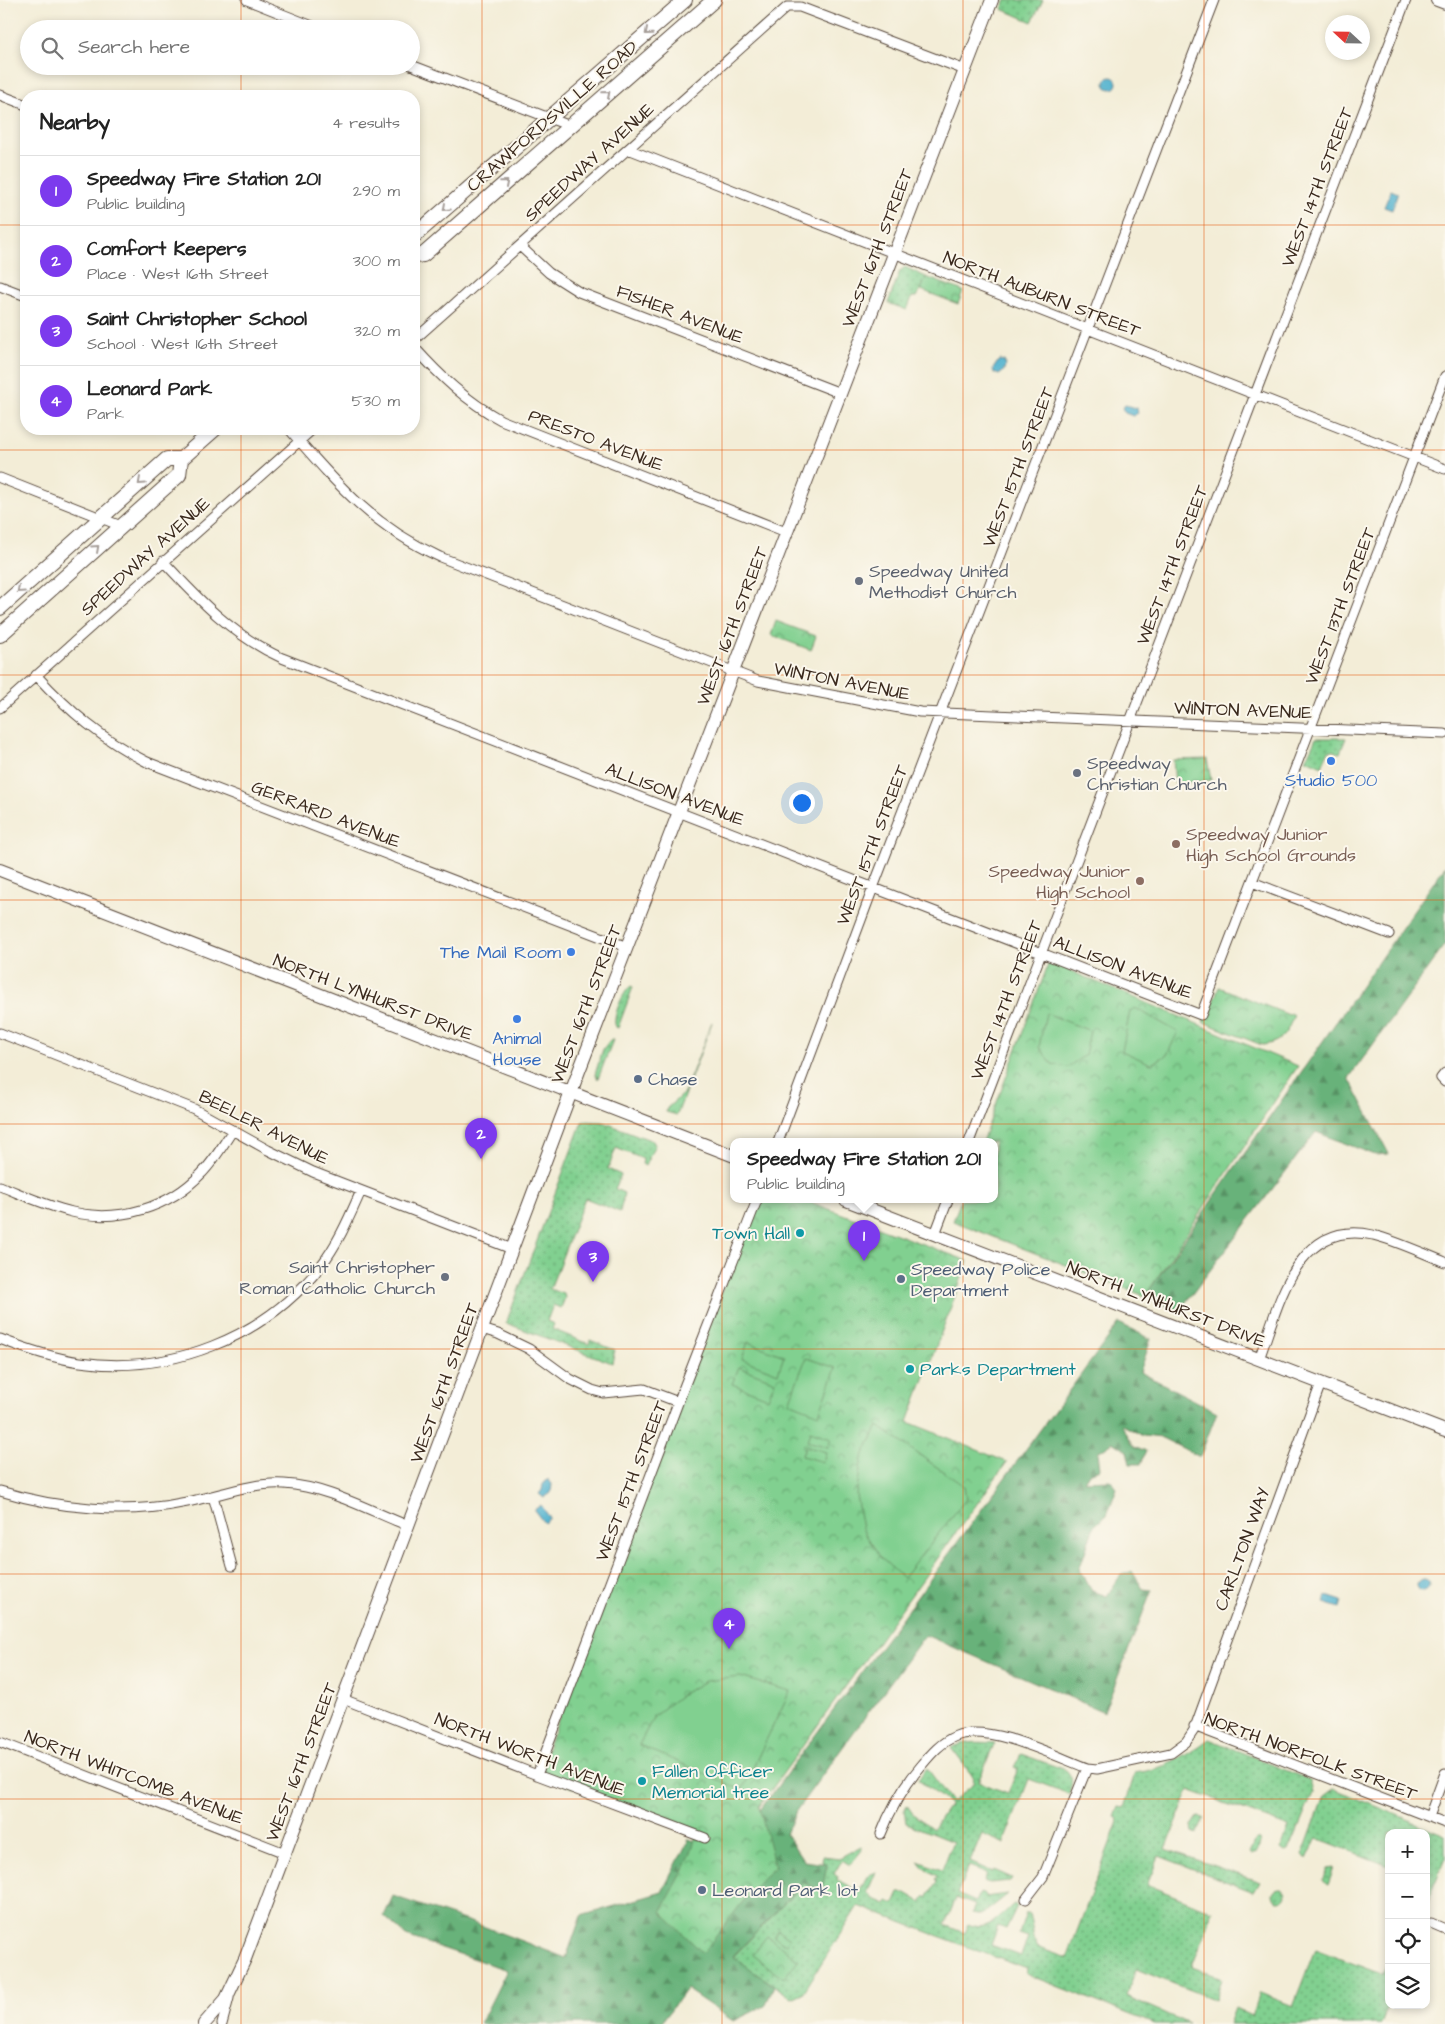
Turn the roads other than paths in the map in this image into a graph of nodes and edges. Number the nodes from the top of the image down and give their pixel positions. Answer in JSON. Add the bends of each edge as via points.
{"nodes":[{"id":1,"x":246,"y":0,"type":"edge"},
{"id":2,"x":685,"y":0,"type":"edge"},
{"id":3,"x":714,"y":0,"type":"edge"},
{"id":4,"x":992,"y":0,"type":"edge"},
{"id":5,"x":1214,"y":0,"type":"edge"},
{"id":6,"x":1406,"y":0,"type":"edge"},
{"id":7,"x":1437,"y":0,"type":"edge"},
{"id":8,"x":1445,"y":3,"type":"edge"},
{"id":9,"x":297,"y":20,"type":"edge"},
{"id":10,"x":420,"y":68,"type":"edge"},
{"id":11,"x":965,"y":70,"type":"junction"},
{"id":12,"x":0,"y":95,"type":"edge"},
{"id":13,"x":20,"y":103,"type":"edge"},
{"id":14,"x":549,"y":118,"type":"junction"},
{"id":15,"x":570,"y":126,"type":"junction"},
{"id":16,"x":628,"y":149,"type":"junction"},
{"id":17,"x":420,"y":231,"type":"edge"},
{"id":18,"x":520,"y":246,"type":"junction"},
{"id":19,"x":893,"y":253,"type":"junction"},
{"id":20,"x":420,"y":256,"type":"edge"},
{"id":21,"x":0,"y":286,"type":"edge"},
{"id":22,"x":20,"y":294,"type":"edge"},
{"id":23,"x":1088,"y":329,"type":"junction"},
{"id":24,"x":420,"y":335,"type":"edge"},
{"id":25,"x":420,"y":354,"type":"edge"},
{"id":26,"x":1445,"y":376,"type":"edge"},
{"id":27,"x":840,"y":393,"type":"junction"},
{"id":28,"x":1255,"y":395,"type":"junction"},
{"id":29,"x":208,"y":435,"type":"edge"},
{"id":30,"x":295,"y":435,"type":"edge"},
{"id":31,"x":306,"y":435,"type":"edge"},
{"id":32,"x":300,"y":440,"type":"junction"},
{"id":33,"x":1414,"y":456,"type":"junction"},
{"id":34,"x":181,"y":459,"type":"junction"},
{"id":35,"x":1445,"y":469,"type":"edge"},
{"id":36,"x":0,"y":478,"type":"edge"},
{"id":37,"x":102,"y":518,"type":"junction"},
{"id":38,"x":122,"y":526,"type":"junction"},
{"id":39,"x":786,"y":532,"type":"junction"},
{"id":40,"x":163,"y":561,"type":"junction"},
{"id":41,"x":0,"y":608,"type":"edge"},
{"id":42,"x":0,"y":635,"type":"edge"},
{"id":43,"x":733,"y":671,"type":"junction"},
{"id":44,"x":36,"y":675,"type":"junction"},
{"id":45,"x":0,"y":708,"type":"edge"},
{"id":46,"x":940,"y":713,"type":"junction"},
{"id":47,"x":1129,"y":722,"type":"junction"},
{"id":48,"x":1311,"y":729,"type":"junction"},
{"id":49,"x":1445,"y":734,"type":"edge"},
{"id":50,"x":679,"y":814,"type":"junction"},
{"id":51,"x":0,"y":870,"type":"edge"},
{"id":52,"x":1252,"y":882,"type":"junction"},
{"id":53,"x":873,"y":888,"type":"junction"},
{"id":54,"x":1390,"y":934,"type":"dead end"},
{"id":55,"x":627,"y":948,"type":"junction"},
{"id":56,"x":1041,"y":953,"type":"junction"},
{"id":57,"x":1201,"y":1015,"type":"joint"},
{"id":58,"x":0,"y":1033,"type":"edge"},
{"id":59,"x":571,"y":1093,"type":"junction"},
{"id":60,"x":233,"y":1130,"type":"junction"},
{"id":61,"x":779,"y":1138,"type":"edge"},
{"id":62,"x":971,"y":1138,"type":"edge"},
{"id":63,"x":730,"y":1154,"type":"edge"},
{"id":64,"x":0,"y":1186,"type":"edge"},
{"id":65,"x":361,"y":1191,"type":"junction"},
{"id":66,"x":755,"y":1203,"type":"edge"},
{"id":67,"x":854,"y":1203,"type":"edge"},
{"id":68,"x":947,"y":1203,"type":"edge"},
{"id":69,"x":935,"y":1234,"type":"junction"},
{"id":70,"x":512,"y":1249,"type":"junction"},
{"id":71,"x":1445,"y":1262,"type":"edge"},
{"id":72,"x":482,"y":1329,"type":"junction"},
{"id":73,"x":0,"y":1339,"type":"edge"},
{"id":74,"x":1259,"y":1359,"type":"junction"},
{"id":75,"x":1321,"y":1383,"type":"junction"},
{"id":76,"x":678,"y":1402,"type":"junction"},
{"id":77,"x":1445,"y":1431,"type":"edge"},
{"id":78,"x":0,"y":1491,"type":"edge"},
{"id":79,"x":213,"y":1496,"type":"junction"},
{"id":80,"x":409,"y":1526,"type":"junction"},
{"id":81,"x":232,"y":1566,"type":"dead end"},
{"id":82,"x":344,"y":1700,"type":"junction"},
{"id":83,"x":1194,"y":1726,"type":"junction"},
{"id":84,"x":0,"y":1742,"type":"edge"},
{"id":85,"x":1087,"y":1768,"type":"junction"},
{"id":86,"x":1445,"y":1773,"type":"edge"},
{"id":87,"x":537,"y":1775,"type":"junction"},
{"id":88,"x":1429,"y":1817,"type":"junction"},
{"id":89,"x":1445,"y":1823,"type":"edge"},
{"id":90,"x":881,"y":1834,"type":"dead end"},
{"id":91,"x":705,"y":1838,"type":"dead end"},
{"id":92,"x":285,"y":1853,"type":"junction"},
{"id":93,"x":1026,"y":1899,"type":"dead end"},
{"id":94,"x":1430,"y":1922,"type":"dead end"},
{"id":95,"x":1445,"y":1929,"type":"edge"},
{"id":96,"x":232,"y":1988,"type":"junction"},
{"id":97,"x":204,"y":2024,"type":"edge"},
{"id":98,"x":222,"y":2024,"type":"edge"}],
"edges":[{"from":1,"to":9,"type":"street"},
{"from":2,"to":14,"type":"main road","name":"CRAWFORDSVILLE ROAD","one_way":true},
{"from":15,"to":3,"type":"main road","name":"CRAWFORDSVILLE ROAD","one_way":true},
{"from":4,"to":11,"type":"street","name":"WEST 16TH STREET"},
{"from":5,"to":23,"type":"street","name":"WEST 15TH STREET"},
{"from":6,"to":28,"type":"street","name":"WEST 14TH STREET"},
{"from":7,"to":8,"type":"street"},
{"from":10,"to":14,"type":"street"},
{"from":11,"to":16,"type":"street","name":"SPEEDWAY AVENUE","via":[[800,7],[787,7]]},
{"from":11,"to":19,"type":"street","name":"WEST 16TH STREET"},
{"from":12,"to":13,"type":"street"},
{"from":14,"to":15,"type":"street"},
{"from":14,"to":17,"type":"main road","name":"CRAWFORDSVILLE ROAD","one_way":true},
{"from":20,"to":15,"type":"main road","name":"CRAWFORDSVILLE ROAD","one_way":true},
{"from":16,"to":18,"type":"street","name":"SPEEDWAY AVENUE"},
{"from":16,"to":19,"type":"street","name":"NORTH AUBURN STREET"},
{"from":18,"to":24,"type":"street","name":"SPEEDWAY AVENUE"},
{"from":18,"to":27,"type":"street","name":"FISHER AVENUE","via":[[549,273],[579,292]]},
{"from":19,"to":23,"type":"street","name":"NORTH AUBURN STREET"},
{"from":19,"to":27,"type":"street","name":"WEST 16TH STREET"},
{"from":21,"to":22,"type":"street"},
{"from":23,"to":28,"type":"street","name":"NORTH AUBURN STREET"},
{"from":23,"to":46,"type":"street","name":"WEST 15TH STREET"},
{"from":25,"to":39,"type":"street","name":"PRESTO AVENUE","via":[[463,396],[501,420]]},
{"from":26,"to":33,"type":"street","name":"WEST 13TH STREET"},
{"from":27,"to":39,"type":"street","name":"WEST 16TH STREET"},
{"from":28,"to":33,"type":"street","name":"NORTH AUBURN STREET"},
{"from":28,"to":47,"type":"street","name":"WEST 14TH STREET"},
{"from":29,"to":34,"type":"main road"},
{"from":30,"to":32,"type":"street","name":"WINTON AVENUE"},
{"from":31,"to":32,"type":"street","name":"SPEEDWAY AVENUE"},
{"from":32,"to":40,"type":"street","name":"SPEEDWAY AVENUE"},
{"from":32,"to":43,"type":"street","name":"WINTON AVENUE","via":[[364,510],[417,546]]},
{"from":33,"to":35,"type":"street","name":"NORTH AUBURN STREET"},
{"from":33,"to":48,"type":"street","name":"WEST 13TH STREET"},
{"from":34,"to":37,"type":"main road","one_way":true,"via":[[167,459]]},
{"from":34,"to":38,"type":"main road","via":[[179,475]]},
{"from":36,"to":37,"type":"street"},
{"from":37,"to":38,"type":"street"},
{"from":37,"to":41,"type":"main road","one_way":true},
{"from":42,"to":38,"type":"main road","one_way":true},
{"from":39,"to":43,"type":"street","name":"WEST 16TH STREET"},
{"from":40,"to":44,"type":"street","name":"SPEEDWAY AVENUE"},
{"from":40,"to":50,"type":"street","name":"ALLISON AVENUE","via":[[225,624],[272,654]]},
{"from":43,"to":46,"type":"street","name":"WINTON AVENUE","via":[[774,684]]},
{"from":43,"to":50,"type":"street","name":"WEST 16TH STREET"},
{"from":44,"to":45,"type":"street","name":"SPEEDWAY AVENUE"},
{"from":44,"to":55,"type":"street","name":"GERRARD AVENUE","via":[[88,726],[147,762]]},
{"from":46,"to":47,"type":"street","name":"WINTON AVENUE"},
{"from":46,"to":53,"type":"street","name":"WEST 15TH STREET"},
{"from":47,"to":48,"type":"street","name":"WINTON AVENUE"},
{"from":47,"to":56,"type":"street","name":"WEST 14TH STREET"},
{"from":48,"to":49,"type":"street","name":"WINTON AVENUE"},
{"from":48,"to":52,"type":"street","name":"WEST 13TH STREET"},
{"from":50,"to":53,"type":"street","name":"ALLISON AVENUE"},
{"from":50,"to":55,"type":"street","name":"WEST 16TH STREET"},
{"from":51,"to":59,"type":"street","name":"NORTH LYNHURST DRIVE"},
{"from":52,"to":54,"type":"street"},
{"from":52,"to":57,"type":"street","name":"WEST 13TH STREET"},
{"from":53,"to":56,"type":"street","name":"ALLISON AVENUE"},
{"from":53,"to":61,"type":"street","name":"WEST 15TH STREET"},
{"from":55,"to":59,"type":"street","name":"WEST 16TH STREET"},
{"from":56,"to":57,"type":"street","name":"ALLISON AVENUE"},
{"from":56,"to":62,"type":"street","name":"WEST 14TH STREET"},
{"from":58,"to":60,"type":"street","name":"BEELER AVENUE","via":[[181,1103]]},
{"from":59,"to":63,"type":"street","name":"NORTH LYNHURST DRIVE"},
{"from":59,"to":70,"type":"street","name":"WEST 16TH STREET"},
{"from":60,"to":64,"type":"street","via":[[210,1163],[189,1185],[168,1199],[136,1212],[101,1216],[78,1214]]},
{"from":60,"to":65,"type":"street","name":"BEELER AVENUE","via":[[297,1165]]},
{"from":65,"to":70,"type":"street","name":"BEELER AVENUE"},
{"from":65,"to":73,"type":"street","via":[[336,1244],[307,1282],[258,1323],[218,1344],[170,1359],[116,1365],[53,1357]]},
{"from":66,"to":76,"type":"street","name":"WEST 15TH STREET"},
{"from":67,"to":69,"type":"street","name":"NORTH LYNHURST DRIVE"},
{"from":68,"to":69,"type":"street"},
{"from":69,"to":74,"type":"street","name":"NORTH LYNHURST DRIVE"},
{"from":70,"to":72,"type":"street","name":"WEST 16TH STREET"},
{"from":71,"to":74,"type":"street","via":[[1372,1235],[1347,1234],[1322,1242],[1306,1253],[1294,1269]]},
{"from":72,"to":76,"type":"street","via":[[529,1349],[570,1379],[592,1390],[603,1393],[644,1389]]},
{"from":72,"to":80,"type":"street","name":"WEST 16TH STREET"},
{"from":74,"to":75,"type":"street","name":"NORTH LYNHURST DRIVE"},
{"from":75,"to":77,"type":"street","name":"NORTH LYNHURST DRIVE"},
{"from":75,"to":83,"type":"street","name":"CARLTON WAY"},
{"from":76,"to":87,"type":"street","name":"WEST 15TH STREET"},
{"from":78,"to":79,"type":"street","via":[[59,1504],[107,1508],[163,1506]]},
{"from":79,"to":80,"type":"street","via":[[264,1485],[295,1484],[320,1490]]},
{"from":79,"to":81,"type":"street"},
{"from":80,"to":82,"type":"street","name":"WEST 16TH STREET"},
{"from":82,"to":87,"type":"street","name":"NORTH WORTH AVENUE"},
{"from":82,"to":92,"type":"street","name":"WEST 16TH STREET"},
{"from":83,"to":85,"type":"street","name":"NORTH NORFOLK STREET","via":[[1186,1742],[1171,1753],[1113,1767]]},
{"from":83,"to":88,"type":"street","name":"NORTH NORFOLK STREET"},
{"from":84,"to":92,"type":"street","name":"NORTH WHITCOMB AVENUE"},
{"from":85,"to":90,"type":"street","via":[[1009,1738],[987,1733],[957,1736],[936,1749],[901,1791]]},
{"from":85,"to":93,"type":"street","via":[[1043,1877]]},
{"from":86,"to":88,"type":"street"},
{"from":87,"to":91,"type":"street","name":"NORTH WORTH AVENUE"},
{"from":88,"to":89,"type":"street","name":"NORTH NORFOLK STREET"},
{"from":92,"to":96,"type":"street","name":"WEST 16TH STREET"},
{"from":94,"to":95,"type":"street"},
{"from":96,"to":97,"type":"street"},
{"from":96,"to":98,"type":"street","name":"WEST 16TH STREET"}]}
